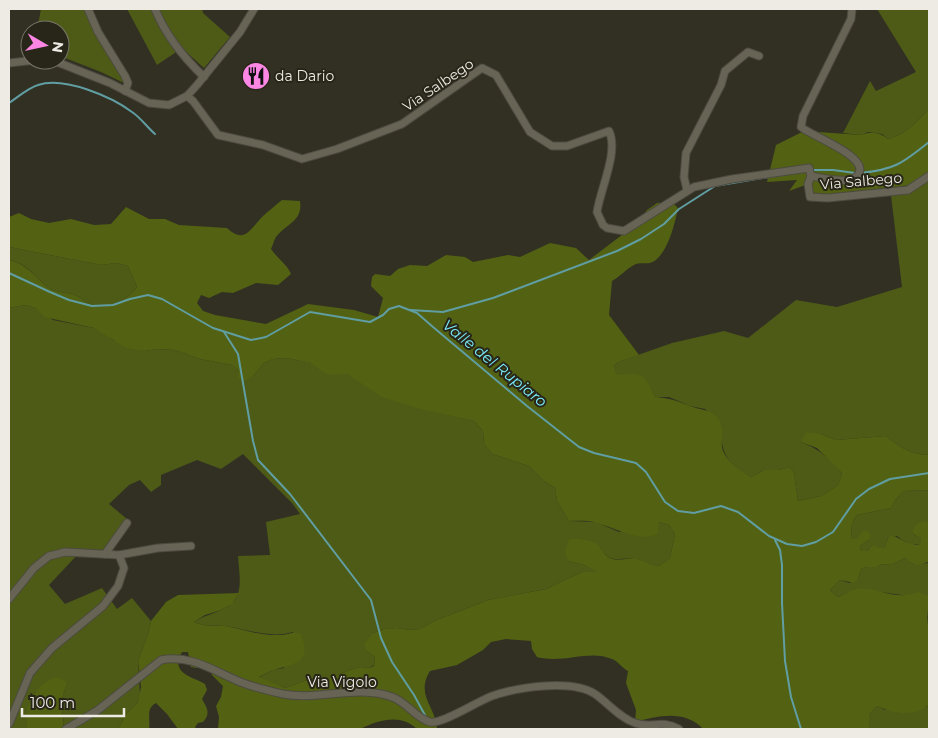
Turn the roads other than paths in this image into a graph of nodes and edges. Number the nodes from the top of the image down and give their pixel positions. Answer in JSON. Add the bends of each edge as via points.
{"nodes":[{"id":1,"x":88,"y":9,"type":"edge"},
{"id":2,"x":155,"y":9,"type":"edge"},
{"id":3,"x":254,"y":9,"type":"edge"},
{"id":4,"x":852,"y":9,"type":"edge"},
{"id":5,"x":759,"y":56,"type":"dead end"},
{"id":6,"x":9,"y":62,"type":"edge"},
{"id":7,"x":204,"y":77,"type":"junction"},
{"id":8,"x":126,"y":91,"type":"junction"},
{"id":9,"x":187,"y":96,"type":"junction"},
{"id":10,"x":811,"y":176,"type":"junction"},
{"id":11,"x":929,"y":176,"type":"edge"},
{"id":12,"x":687,"y":190,"type":"junction"},
{"id":13,"x":127,"y":523,"type":"dead end"},
{"id":14,"x":191,"y":546,"type":"dead end"},
{"id":15,"x":105,"y":554,"type":"junction"},
{"id":16,"x":119,"y":555,"type":"junction"},
{"id":17,"x":9,"y":599,"type":"edge"},
{"id":18,"x":9,"y":724,"type":"edge"},
{"id":19,"x":66,"y":729,"type":"edge"},
{"id":20,"x":679,"y":729,"type":"edge"}],
"edges":[{"from":1,"to":8,"type":"street","via":[[128,83]]},
{"from":2,"to":7,"type":"street","via":[[168,36]]},
{"from":3,"to":7,"type":"street"},
{"from":4,"to":10,"type":"street","via":[[851,19],[803,116],[801,127],[856,159],[859,172],[853,179]]},
{"from":5,"to":12,"type":"street","via":[[748,52],[725,70],[721,85],[686,153],[684,177]]},
{"from":6,"to":8,"type":"street","via":[[57,62]]},
{"from":7,"to":9,"type":"street"},
{"from":8,"to":9,"type":"street","via":[[149,103],[169,105]]},
{"from":9,"to":12,"type":"street","name":"Via Salbego","via":[[218,135],[302,158],[337,149],[402,124],[482,68],[496,75],[530,132],[552,146],[567,146],[608,131],[611,155],[597,212],[607,228],[624,231]]},
{"from":10,"to":11,"type":"street","name":"Via Salbego","via":[[808,184],[810,197],[828,198],[908,190]]},
{"from":10,"to":12,"type":"street","name":"Via Salbego","via":[[808,168],[732,179]]},
{"from":13,"to":15,"type":"street"},
{"from":14,"to":16,"type":"street"},
{"from":15,"to":16,"type":"street"},
{"from":15,"to":17,"type":"street","via":[[65,552],[49,556],[34,568]]},
{"from":16,"to":18,"type":"street","via":[[124,568],[118,586],[103,606],[52,648],[30,672]]},
{"from":19,"to":20,"type":"street","name":"Via Vigolo","via":[[98,710],[161,660],[171,658],[201,664],[242,683],[286,694],[380,693],[394,697],[431,723],[443,721],[493,696],[545,686],[564,686],[585,688],[636,723],[670,724]]}]}
